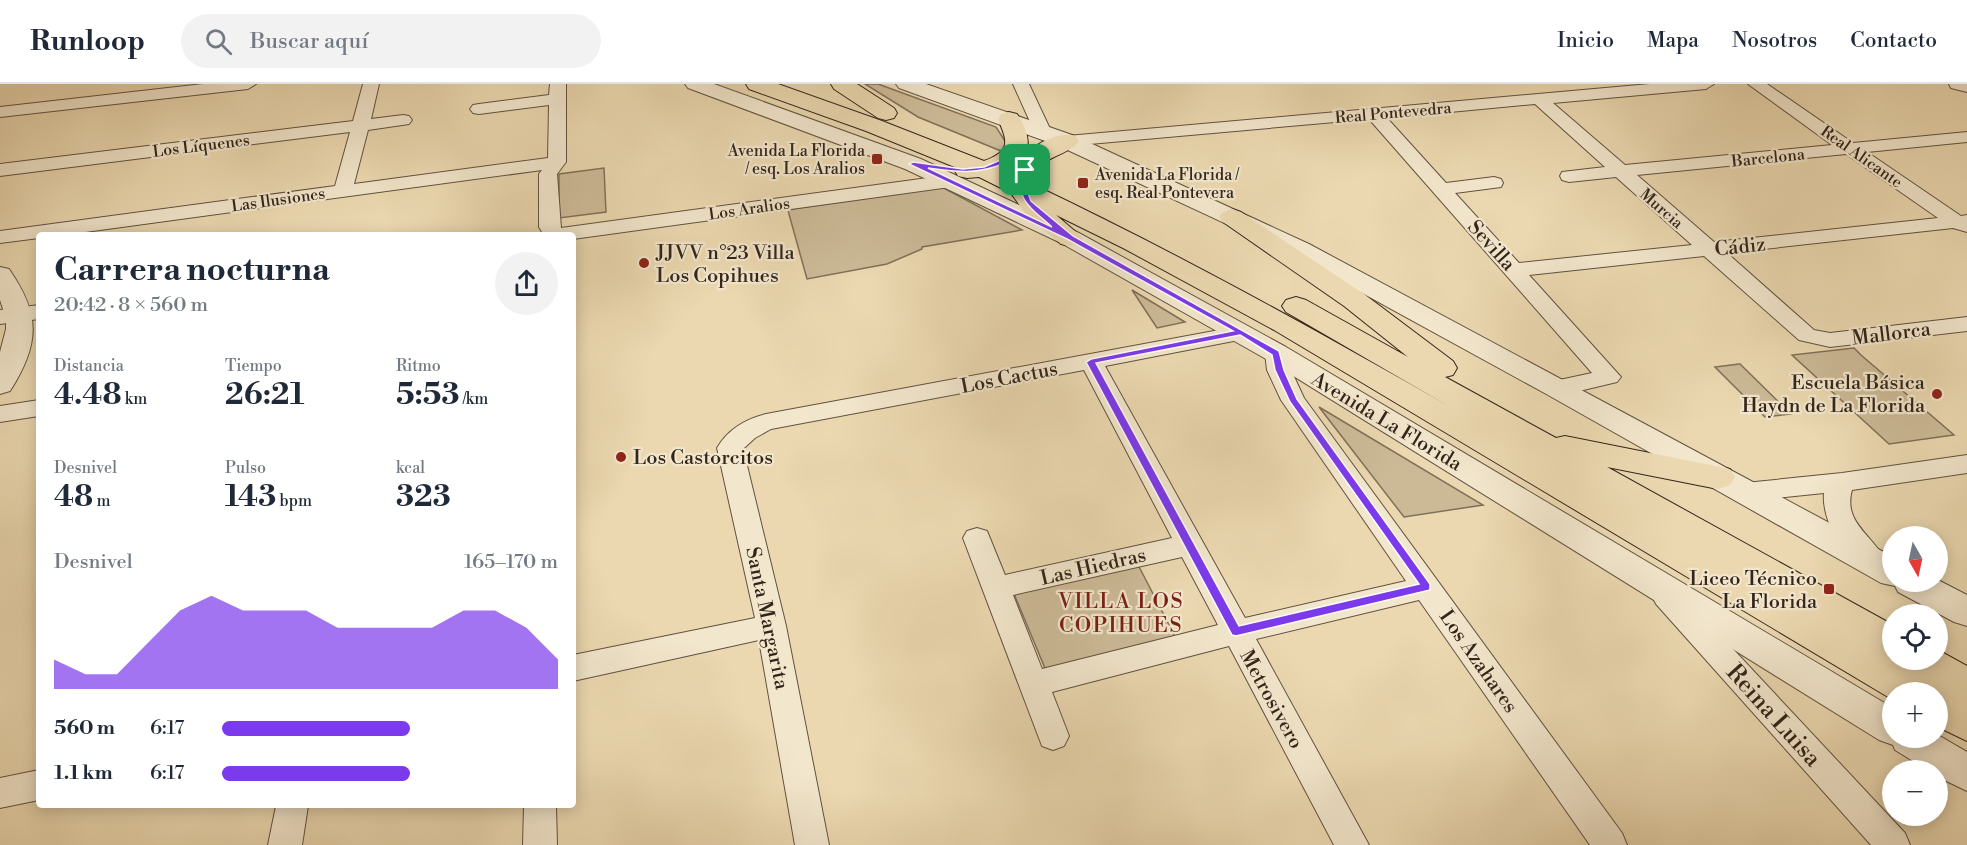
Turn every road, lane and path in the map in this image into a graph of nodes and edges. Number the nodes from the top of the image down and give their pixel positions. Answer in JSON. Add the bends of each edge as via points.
{"nodes":[{"id":1,"x":240,"y":84,"type":"edge"},
{"id":2,"x":371,"y":84,"type":"edge"},
{"id":3,"x":695,"y":84,"type":"edge"},
{"id":4,"x":757,"y":84,"type":"edge"},
{"id":5,"x":802,"y":84,"type":"edge"},
{"id":6,"x":842,"y":84,"type":"edge"},
{"id":7,"x":906,"y":84,"type":"edge"},
{"id":8,"x":1021,"y":84,"type":"edge"},
{"id":9,"x":1706,"y":84,"type":"edge"},
{"id":10,"x":1756,"y":84,"type":"edge"},
{"id":11,"x":1957,"y":84,"type":"edge"},
{"id":12,"x":1967,"y":87,"type":"edge"},
{"id":13,"x":1469,"y":88,"type":"dead end"},
{"id":14,"x":557,"y":92,"type":"edge"},
{"id":15,"x":1539,"y":99,"type":"junction"},
{"id":16,"x":1486,"y":104,"type":"junction"},
{"id":17,"x":479,"y":109,"type":"dead end"},
{"id":18,"x":0,"y":112,"type":"edge"},
{"id":19,"x":886,"y":113,"type":"junction"},
{"id":20,"x":1374,"y":114,"type":"junction"},
{"id":21,"x":1009,"y":119,"type":"junction"},
{"id":22,"x":403,"y":120,"type":"dead end"},
{"id":23,"x":360,"y":125,"type":"junction"},
{"id":24,"x":1042,"y":131,"type":"junction"},
{"id":25,"x":1151,"y":134,"type":"junction"},
{"id":26,"x":1967,"y":137,"type":"edge"},
{"id":27,"x":1067,"y":141,"type":"junction"},
{"id":28,"x":1850,"y":149,"type":"junction"},
{"id":29,"x":556,"y":162,"type":"junction"},
{"id":30,"x":913,"y":164,"type":"junction"},
{"id":31,"x":1120,"y":164,"type":"junction"},
{"id":32,"x":0,"y":170,"type":"edge"},
{"id":33,"x":1620,"y":171,"type":"junction"},
{"id":34,"x":1008,"y":172,"type":"junction"},
{"id":35,"x":1569,"y":176,"type":"dead end"},
{"id":36,"x":950,"y":181,"type":"junction"},
{"id":37,"x":1494,"y":183,"type":"dead end"},
{"id":38,"x":1442,"y":189,"type":"junction"},
{"id":39,"x":343,"y":191,"type":"junction"},
{"id":40,"x":1232,"y":217,"type":"junction"},
{"id":41,"x":1964,"y":224,"type":"edge"},
{"id":42,"x":36,"y":232,"type":"edge"},
{"id":43,"x":37,"y":232,"type":"edge"},
{"id":44,"x":552,"y":232,"type":"edge"},
{"id":45,"x":576,"y":232,"type":"edge"},
{"id":46,"x":0,"y":237,"type":"edge"},
{"id":47,"x":1070,"y":238,"type":"junction"},
{"id":48,"x":1709,"y":249,"type":"junction"},
{"id":49,"x":1514,"y":270,"type":"junction"},
{"id":50,"x":0,"y":275,"type":"edge"},
{"id":51,"x":20,"y":315,"type":"edge"},
{"id":52,"x":1967,"y":324,"type":"edge"},
{"id":53,"x":1241,"y":333,"type":"junction"},
{"id":54,"x":1814,"y":338,"type":"joint"},
{"id":55,"x":1276,"y":353,"type":"junction"},
{"id":56,"x":1091,"y":362,"type":"junction"},
{"id":57,"x":0,"y":384,"type":"edge"},
{"id":58,"x":1558,"y":388,"type":"junction"},
{"id":59,"x":36,"y":408,"type":"edge"},
{"id":60,"x":0,"y":414,"type":"edge"},
{"id":61,"x":777,"y":420,"type":"joint"},
{"id":62,"x":1538,"y":441,"type":"junction"},
{"id":63,"x":1967,"y":464,"type":"edge"},
{"id":64,"x":1842,"y":482,"type":"junction"},
{"id":65,"x":1731,"y":484,"type":"junction"},
{"id":66,"x":977,"y":538,"type":"dead end"},
{"id":67,"x":1189,"y":545,"type":"junction"},
{"id":68,"x":1882,"y":566,"type":"edge"},
{"id":69,"x":1882,"y":567,"type":"edge"},
{"id":70,"x":1656,"y":585,"type":"junction"},
{"id":71,"x":1426,"y":587,"type":"junction"},
{"id":72,"x":996,"y":588,"type":"junction"},
{"id":73,"x":1930,"y":592,"type":"edge"},
{"id":74,"x":1967,"y":612,"type":"edge"},
{"id":75,"x":771,"y":626,"type":"junction"},
{"id":76,"x":1236,"y":632,"type":"junction"},
{"id":77,"x":1882,"y":638,"type":"edge"},
{"id":78,"x":576,"y":667,"type":"edge"},
{"id":79,"x":1939,"y":670,"type":"edge"},
{"id":80,"x":1896,"y":682,"type":"edge"},
{"id":81,"x":1033,"y":684,"type":"junction"},
{"id":82,"x":1967,"y":686,"type":"edge"},
{"id":83,"x":1948,"y":712,"type":"edge"},
{"id":84,"x":1882,"y":721,"type":"edge"},
{"id":85,"x":1967,"y":723,"type":"edge"},
{"id":86,"x":1053,"y":736,"type":"dead end"},
{"id":87,"x":1926,"y":748,"type":"edge"},
{"id":88,"x":1967,"y":773,"type":"edge"},
{"id":89,"x":36,"y":786,"type":"edge"},
{"id":90,"x":0,"y":793,"type":"edge"},
{"id":91,"x":292,"y":808,"type":"edge"},
{"id":92,"x":540,"y":808,"type":"edge"},
{"id":93,"x":285,"y":845,"type":"edge"},
{"id":94,"x":540,"y":845,"type":"edge"},
{"id":95,"x":813,"y":845,"type":"edge"},
{"id":96,"x":1352,"y":845,"type":"edge"},
{"id":97,"x":1610,"y":845,"type":"edge"},
{"id":98,"x":1893,"y":845,"type":"edge"}],
"edges":[{"from":1,"to":18,"type":"street"},
{"from":2,"to":23,"type":"street"},
{"from":3,"to":30,"type":"street","name":"Avenida La Florida"},
{"from":4,"to":34,"type":"main road","name":"Avenida La Florida"},
{"from":5,"to":19,"type":"main road","name":"Avenida La Florida"},
{"from":6,"to":19,"type":"main road"},
{"from":7,"to":21,"type":"street"},
{"from":8,"to":24,"type":"street"},
{"from":9,"to":15,"type":"street","name":"Real Pontevedra"},
{"from":10,"to":28,"type":"street","name":"Real Alicante"},
{"from":11,"to":12,"type":"street"},
{"from":13,"to":16,"type":"street"},
{"from":14,"to":17,"type":"street"},
{"from":14,"to":29,"type":"street"},
{"from":15,"to":16,"type":"street","name":"Real Pontevedra"},
{"from":15,"to":33,"type":"street","name":"Murcia"},
{"from":16,"to":20,"type":"street","name":"Real Pontevedra"},
{"from":19,"to":34,"type":"main road","name":"Avenida La Florida"},
{"from":20,"to":25,"type":"street","name":"Real Pontevedra"},
{"from":20,"to":38,"type":"street","name":"Sevilla"},
{"from":21,"to":24,"type":"street"},
{"from":21,"to":34,"type":"main road","via":[[1018,141]]},
{"from":22,"to":23,"type":"street","name":"Los Líquenes"},
{"from":23,"to":32,"type":"street","name":"Los Líquenes"},
{"from":23,"to":39,"type":"street"},
{"from":24,"to":27,"type":"street"},
{"from":25,"to":27,"type":"street","name":"Real Pontevedra"},
{"from":25,"to":31,"type":"street","name":"Real Pontevedra","via":[[1128,146]]},
{"from":26,"to":28,"type":"street","name":"Barcelona"},
{"from":27,"to":31,"type":"street"},
{"from":27,"to":34,"type":"main road"},
{"from":28,"to":33,"type":"street","name":"Barcelona"},
{"from":28,"to":41,"type":"street","name":"Real Alicante"},
{"from":29,"to":39,"type":"street","name":"Las Ilusiones"},
{"from":29,"to":44,"type":"street","via":[[548,174]]},
{"from":30,"to":34,"type":"main road","via":[[957,171]]},
{"from":30,"to":36,"type":"street","name":"Avenida La Florida"},
{"from":31,"to":40,"type":"street"},
{"from":33,"to":35,"type":"street","name":"Barcelona"},
{"from":33,"to":48,"type":"street","name":"Murcia"},
{"from":34,"to":47,"type":"main road","via":[[1032,206]]},
{"from":34,"to":62,"type":"main road","name":"Avenida La Florida","via":[[1133,220]]},
{"from":34,"to":80,"type":"main road","name":"Avenida La Florida","via":[[1284,324]]},
{"from":36,"to":45,"type":"street","name":"Los Aralios"},
{"from":36,"to":47,"type":"street","name":"Avenida La Florida"},
{"from":37,"to":38,"type":"street"},
{"from":38,"to":49,"type":"street","name":"Sevilla"},
{"from":39,"to":43,"type":"street","name":"Las Ilusiones"},
{"from":40,"to":58,"type":"street"},
{"from":40,"to":62,"type":"main road","via":[[1353,300]]},
{"from":41,"to":48,"type":"street","name":"Cádiz"},
{"from":42,"to":46,"type":"street","name":"Las Ilusiones"},
{"from":47,"to":53,"type":"street","name":"Avenida La Florida"},
{"from":48,"to":49,"type":"street","name":"Cádiz"},
{"from":48,"to":54,"type":"street","name":"Murcia"},
{"from":49,"to":58,"type":"street","name":"Sevilla","via":[[1609,377]]},
{"from":50,"to":51,"type":"street"},
{"from":51,"to":57,"type":"street","via":[[21,332]]},
{"from":52,"to":54,"type":"street","name":"Mallorca","via":[[1830,340]]},
{"from":53,"to":55,"type":"street","name":"Avenida La Florida"},
{"from":53,"to":56,"type":"street","name":"Los Cactus"},
{"from":55,"to":70,"type":"street","name":"Avenida La Florida"},
{"from":55,"to":71,"type":"street","name":"Los Azahares","via":[[1293,400]]},
{"from":56,"to":61,"type":"street","name":"Los Cactus"},
{"from":56,"to":67,"type":"street","name":"Metrosivero"},
{"from":58,"to":65,"type":"street"},
{"from":59,"to":60,"type":"street"},
{"from":61,"to":75,"type":"street","name":"Santa Margarita","via":[[747,431],[730,448]]},
{"from":62,"to":65,"type":"main road"},
{"from":62,"to":77,"type":"main road","name":"Avenida La Florida"},
{"from":63,"to":64,"type":"street"},
{"from":64,"to":65,"type":"street"},
{"from":64,"to":68,"type":"street","via":[[1835,499],[1842,523],[1856,544]]},
{"from":65,"to":69,"type":"street"},
{"from":66,"to":72,"type":"street"},
{"from":67,"to":72,"type":"street","name":"Las Hiedras"},
{"from":67,"to":76,"type":"street","name":"Metrosivero"},
{"from":70,"to":84,"type":"street","name":"Avenida La Florida"},
{"from":70,"to":98,"type":"street","name":"Reina Luisa"},
{"from":71,"to":76,"type":"street"},
{"from":71,"to":97,"type":"street","name":"Los Azahares"},
{"from":72,"to":81,"type":"street"},
{"from":73,"to":74,"type":"street"},
{"from":75,"to":78,"type":"street"},
{"from":75,"to":95,"type":"street","name":"Santa Margarita"},
{"from":76,"to":81,"type":"street"},
{"from":76,"to":96,"type":"street","name":"Metrosivero"},
{"from":79,"to":82,"type":"main road"},
{"from":81,"to":86,"type":"street"},
{"from":83,"to":85,"type":"main road"},
{"from":87,"to":88,"type":"street"},
{"from":89,"to":90,"type":"street"},
{"from":91,"to":93,"type":"street"},
{"from":92,"to":94,"type":"street"}]}
